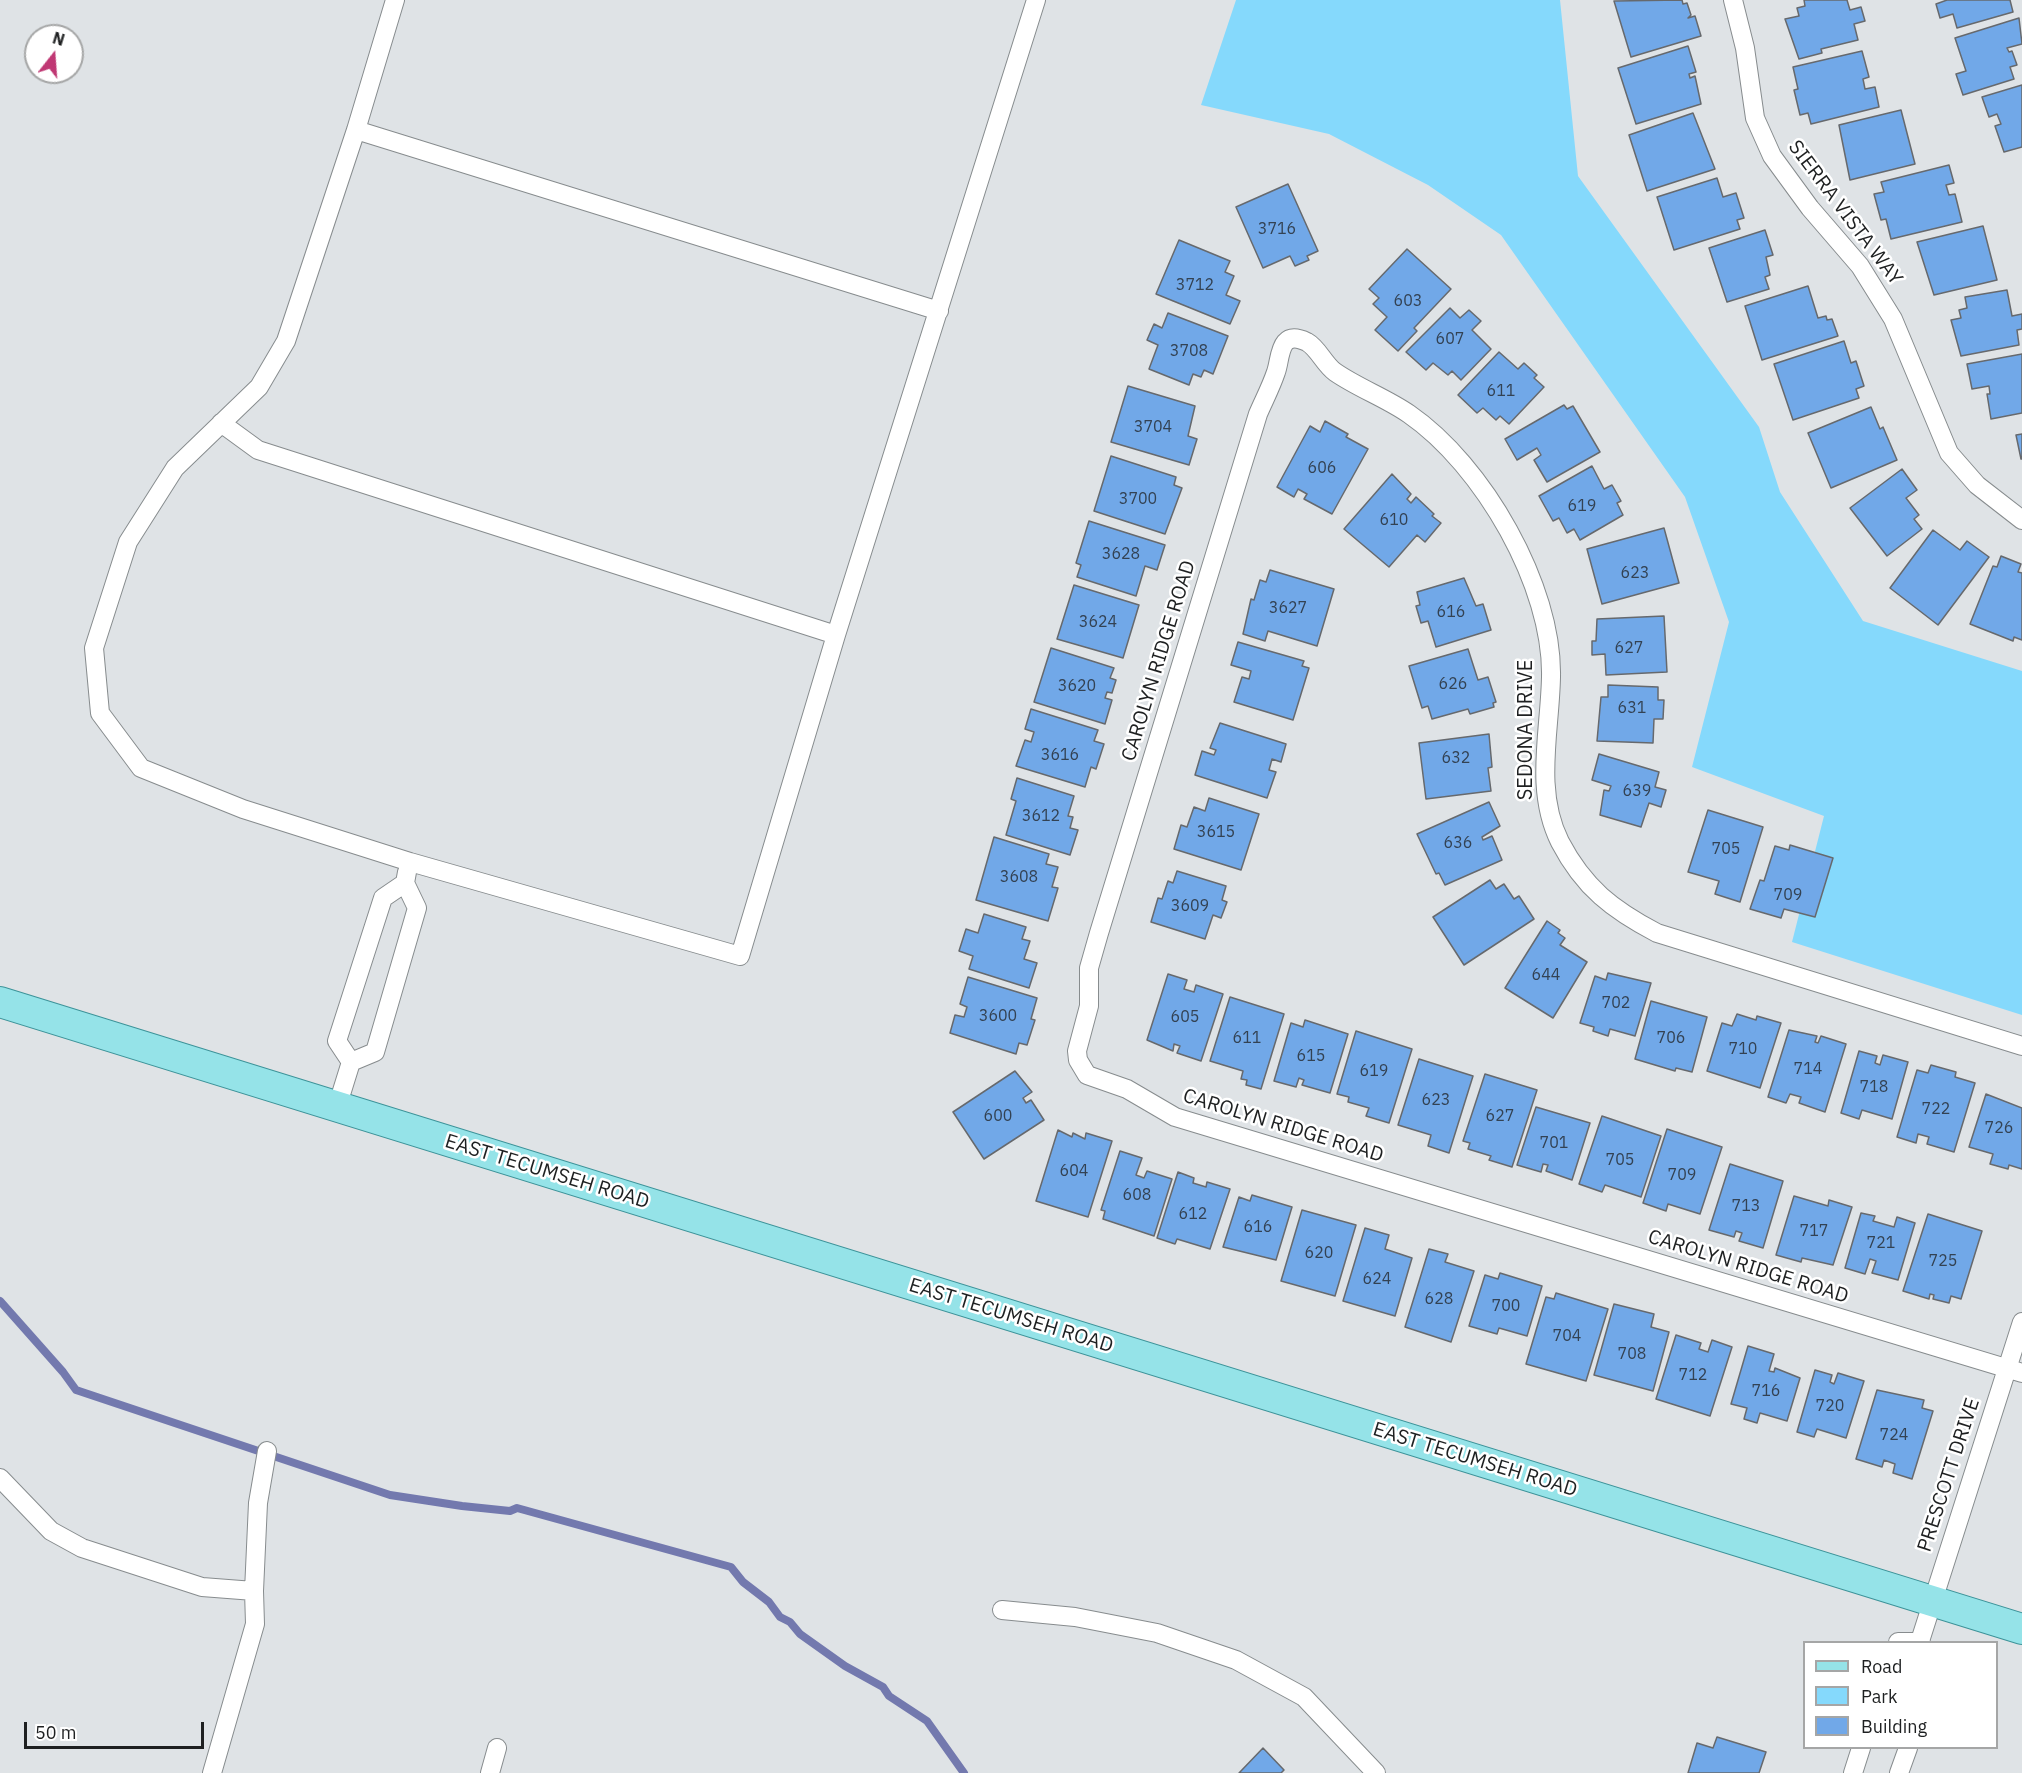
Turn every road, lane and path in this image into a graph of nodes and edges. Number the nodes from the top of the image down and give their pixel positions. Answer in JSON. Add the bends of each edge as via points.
{"nodes":[{"id":1,"x":395,"y":0,"type":"edge"},
{"id":2,"x":1036,"y":0,"type":"edge"},
{"id":3,"x":1733,"y":0,"type":"edge"},
{"id":4,"x":356,"y":130,"type":"junction"},
{"id":5,"x":939,"y":311,"type":"junction"},
{"id":6,"x":1307,"y":343,"type":"joint"},
{"id":7,"x":221,"y":423,"type":"junction"},
{"id":8,"x":2022,"y":520,"type":"edge"},
{"id":9,"x":836,"y":635,"type":"junction"},
{"id":10,"x":410,"y":862,"type":"junction"},
{"id":11,"x":405,"y":883,"type":"junction"},
{"id":12,"x":0,"y":1002,"type":"edge"},
{"id":13,"x":2022,"y":1046,"type":"edge"},
{"id":14,"x":351,"y":1062,"type":"junction"},
{"id":15,"x":337,"y":1107,"type":"junction"},
{"id":16,"x":2022,"y":1322,"type":"edge"},
{"id":17,"x":2015,"y":1371,"type":"edge"},
{"id":18,"x":267,"y":1451,"type":"dead end"},
{"id":19,"x":0,"y":1478,"type":"edge"},
{"id":20,"x":254,"y":1591,"type":"junction"},
{"id":21,"x":1932,"y":1601,"type":"junction"},
{"id":22,"x":1002,"y":1610,"type":"dead end"},
{"id":23,"x":2022,"y":1629,"type":"edge"},
{"id":24,"x":1920,"y":1641,"type":"edge"},
{"id":25,"x":497,"y":1748,"type":"dead end"},
{"id":26,"x":1861,"y":1749,"type":"edge"},
{"id":27,"x":1908,"y":1749,"type":"edge"},
{"id":28,"x":212,"y":1773,"type":"edge"},
{"id":29,"x":490,"y":1773,"type":"edge"},
{"id":30,"x":1376,"y":1773,"type":"edge"},
{"id":31,"x":1853,"y":1773,"type":"edge"},
{"id":32,"x":1899,"y":1773,"type":"edge"}],
"edges":[{"from":1,"to":4,"type":"street"},
{"from":2,"to":5,"type":"street"},
{"from":3,"to":8,"type":"street","name":"SIERRA VISTA WAY","via":[[1755,118],[1772,156],[1860,266],[1893,319],[1949,453],[1977,485]]},
{"from":4,"to":5,"type":"street"},
{"from":4,"to":7,"type":"street","via":[[286,341],[259,387]]},
{"from":5,"to":9,"type":"street"},
{"from":6,"to":13,"type":"street","name":"SEDONA DRIVE","via":[[1333,370],[1410,414],[1451,449],[1520,549],[1542,609],[1551,675],[1545,748],[1546,803],[1560,841],[1586,881],[1619,913],[1657,933]]},
{"from":6,"to":17,"type":"street","name":"CAROLYN RIDGE ROAD","via":[[1298,340],[1283,345],[1258,414],[1089,968],[1089,1006],[1077,1051],[1081,1068],[1093,1078],[1127,1089],[1178,1118]]},
{"from":7,"to":9,"type":"street","via":[[258,450]]},
{"from":7,"to":10,"type":"street","via":[[175,468],[128,542],[94,648],[100,713],[141,768],[243,809]]},
{"from":9,"to":10,"type":"street","via":[[740,956]]},
{"from":10,"to":11,"type":"street"},
{"from":11,"to":14,"type":"street","via":[[383,898],[337,1041]]},
{"from":11,"to":14,"type":"street","via":[[417,908],[375,1052]]},
{"from":12,"to":15,"type":"main road","name":"EAST TECUMSEH ROAD"},
{"from":14,"to":15,"type":"street"},
{"from":15,"to":21,"type":"main road","name":"EAST TECUMSEH ROAD"},
{"from":16,"to":17,"type":"street","name":"PRESCOTT DRIVE"},
{"from":17,"to":21,"type":"street","name":"PRESCOTT DRIVE"},
{"from":18,"to":20,"type":"street","via":[[258,1503]]},
{"from":19,"to":20,"type":"street","via":[[51,1531],[82,1548],[202,1587]]},
{"from":20,"to":28,"type":"street","via":[[255,1624]]},
{"from":21,"to":23,"type":"main road","name":"EAST TECUMSEH ROAD"},
{"from":21,"to":24,"type":"street","name":"PRESCOTT DRIVE"},
{"from":22,"to":30,"type":"street","via":[[1075,1617],[1157,1633],[1236,1660],[1304,1697]]},
{"from":25,"to":29,"type":"street"},
{"from":26,"to":31,"type":"street"},
{"from":27,"to":32,"type":"street"}]}
